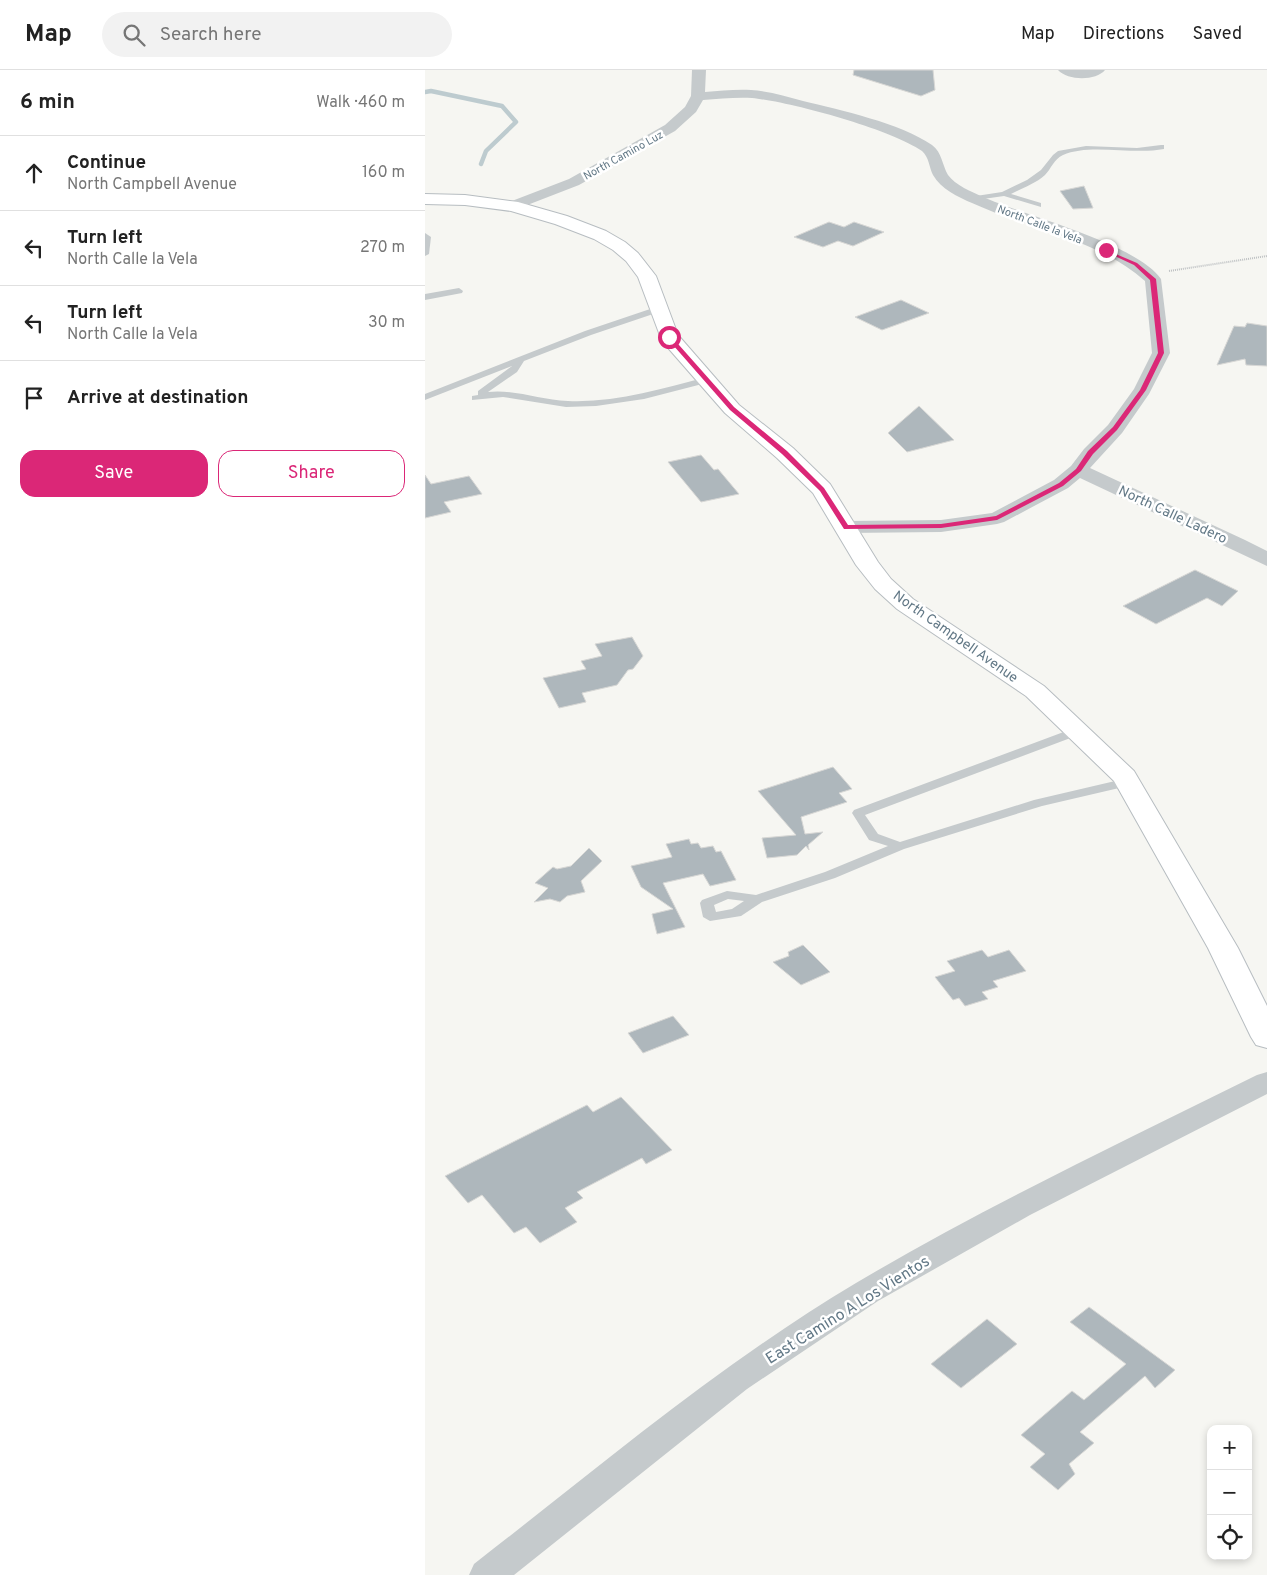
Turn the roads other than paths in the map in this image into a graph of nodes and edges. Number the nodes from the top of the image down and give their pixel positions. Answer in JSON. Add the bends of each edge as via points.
{"nodes":[{"id":1,"x":699,"y":70,"type":"edge"},
{"id":2,"x":1065,"y":70,"type":"edge"},
{"id":3,"x":1098,"y":70,"type":"edge"},
{"id":4,"x":698,"y":96,"type":"junction"},
{"id":5,"x":1161,"y":147,"type":"dead end"},
{"id":6,"x":1004,"y":194,"type":"junction"},
{"id":7,"x":976,"y":198,"type":"junction"},
{"id":8,"x":425,"y":199,"type":"edge"},
{"id":9,"x":1038,"y":205,"type":"dead end"},
{"id":10,"x":512,"y":206,"type":"junction"},
{"id":11,"x":426,"y":240,"type":"edge"},
{"id":12,"x":425,"y":254,"type":"edge"},
{"id":13,"x":459,"y":291,"type":"dead end"},
{"id":14,"x":425,"y":297,"type":"edge"},
{"id":15,"x":659,"y":309,"type":"junction"},
{"id":16,"x":521,"y":359,"type":"junction"},
{"id":17,"x":707,"y":380,"type":"junction"},
{"id":18,"x":425,"y":396,"type":"edge"},
{"id":19,"x":1078,"y":470,"type":"junction"},
{"id":20,"x":846,"y":527,"type":"junction"},
{"id":21,"x":1267,"y":560,"type":"edge"},
{"id":22,"x":1077,"y":731,"type":"junction"},
{"id":23,"x":1129,"y":782,"type":"junction"},
{"id":24,"x":900,"y":846,"type":"junction"},
{"id":25,"x":757,"y":899,"type":"dead end"},
{"id":26,"x":1267,"y":1037,"type":"edge"},
{"id":27,"x":1267,"y":1082,"type":"edge"},
{"id":28,"x":487,"y":1575,"type":"edge"}],
"edges":[{"from":1,"to":4,"type":"street"},
{"from":2,"to":3,"type":"street","via":[[1084,74]]},
{"from":4,"to":7,"type":"street","name":"North Calle la Vela","via":[[767,96],[872,124],[929,150],[948,185]]},
{"from":4,"to":10,"type":"street","name":"North Camino Luz","via":[[682,119],[650,141],[573,182]]},
{"from":5,"to":6,"type":"lane","via":[[1063,152],[1053,158],[1049,168],[1040,176]]},
{"from":6,"to":7,"type":"lane"},
{"from":6,"to":9,"type":"lane"},
{"from":7,"to":19,"type":"street","name":"North Calle la Vela","via":[[1106,250],[1135,264],[1153,279],[1161,353],[1143,390],[1115,429]]},
{"from":8,"to":10,"type":"main road","name":"North Campbell Avenue"},
{"from":10,"to":15,"type":"main road","name":"North Campbell Avenue","via":[[561,220],[619,246],[647,276]]},
{"from":11,"to":12,"type":"lane"},
{"from":13,"to":14,"type":"lane"},
{"from":15,"to":16,"type":"lane"},
{"from":15,"to":17,"type":"main road","name":"North Campbell Avenue","via":[[669,337]]},
{"from":16,"to":17,"type":"lane","via":[[514,370],[475,398],[489,393],[505,393],[579,404],[639,397]]},
{"from":16,"to":18,"type":"lane"},
{"from":17,"to":20,"type":"main road","name":"North Campbell Avenue","via":[[732,409],[785,453],[822,490]]},
{"from":19,"to":20,"type":"street","via":[[1061,484],[997,518],[941,526]]},
{"from":19,"to":21,"type":"street","name":"North Calle Ladero"},
{"from":20,"to":22,"type":"main road","name":"North Campbell Avenue","via":[[868,565],[905,604],[1035,692]]},
{"from":22,"to":23,"type":"main road","name":"North Campbell Avenue"},
{"from":22,"to":24,"type":"lane","via":[[857,813],[873,837]]},
{"from":23,"to":24,"type":"lane","via":[[1038,802]]},
{"from":23,"to":26,"type":"main road","name":"North Campbell Avenue","via":[[1223,948]]},
{"from":24,"to":25,"type":"lane","via":[[830,875]]},
{"from":27,"to":28,"type":"street","name":"East Camino A Los Vientos","via":[[1019,1207],[867,1292],[735,1379]]}]}
